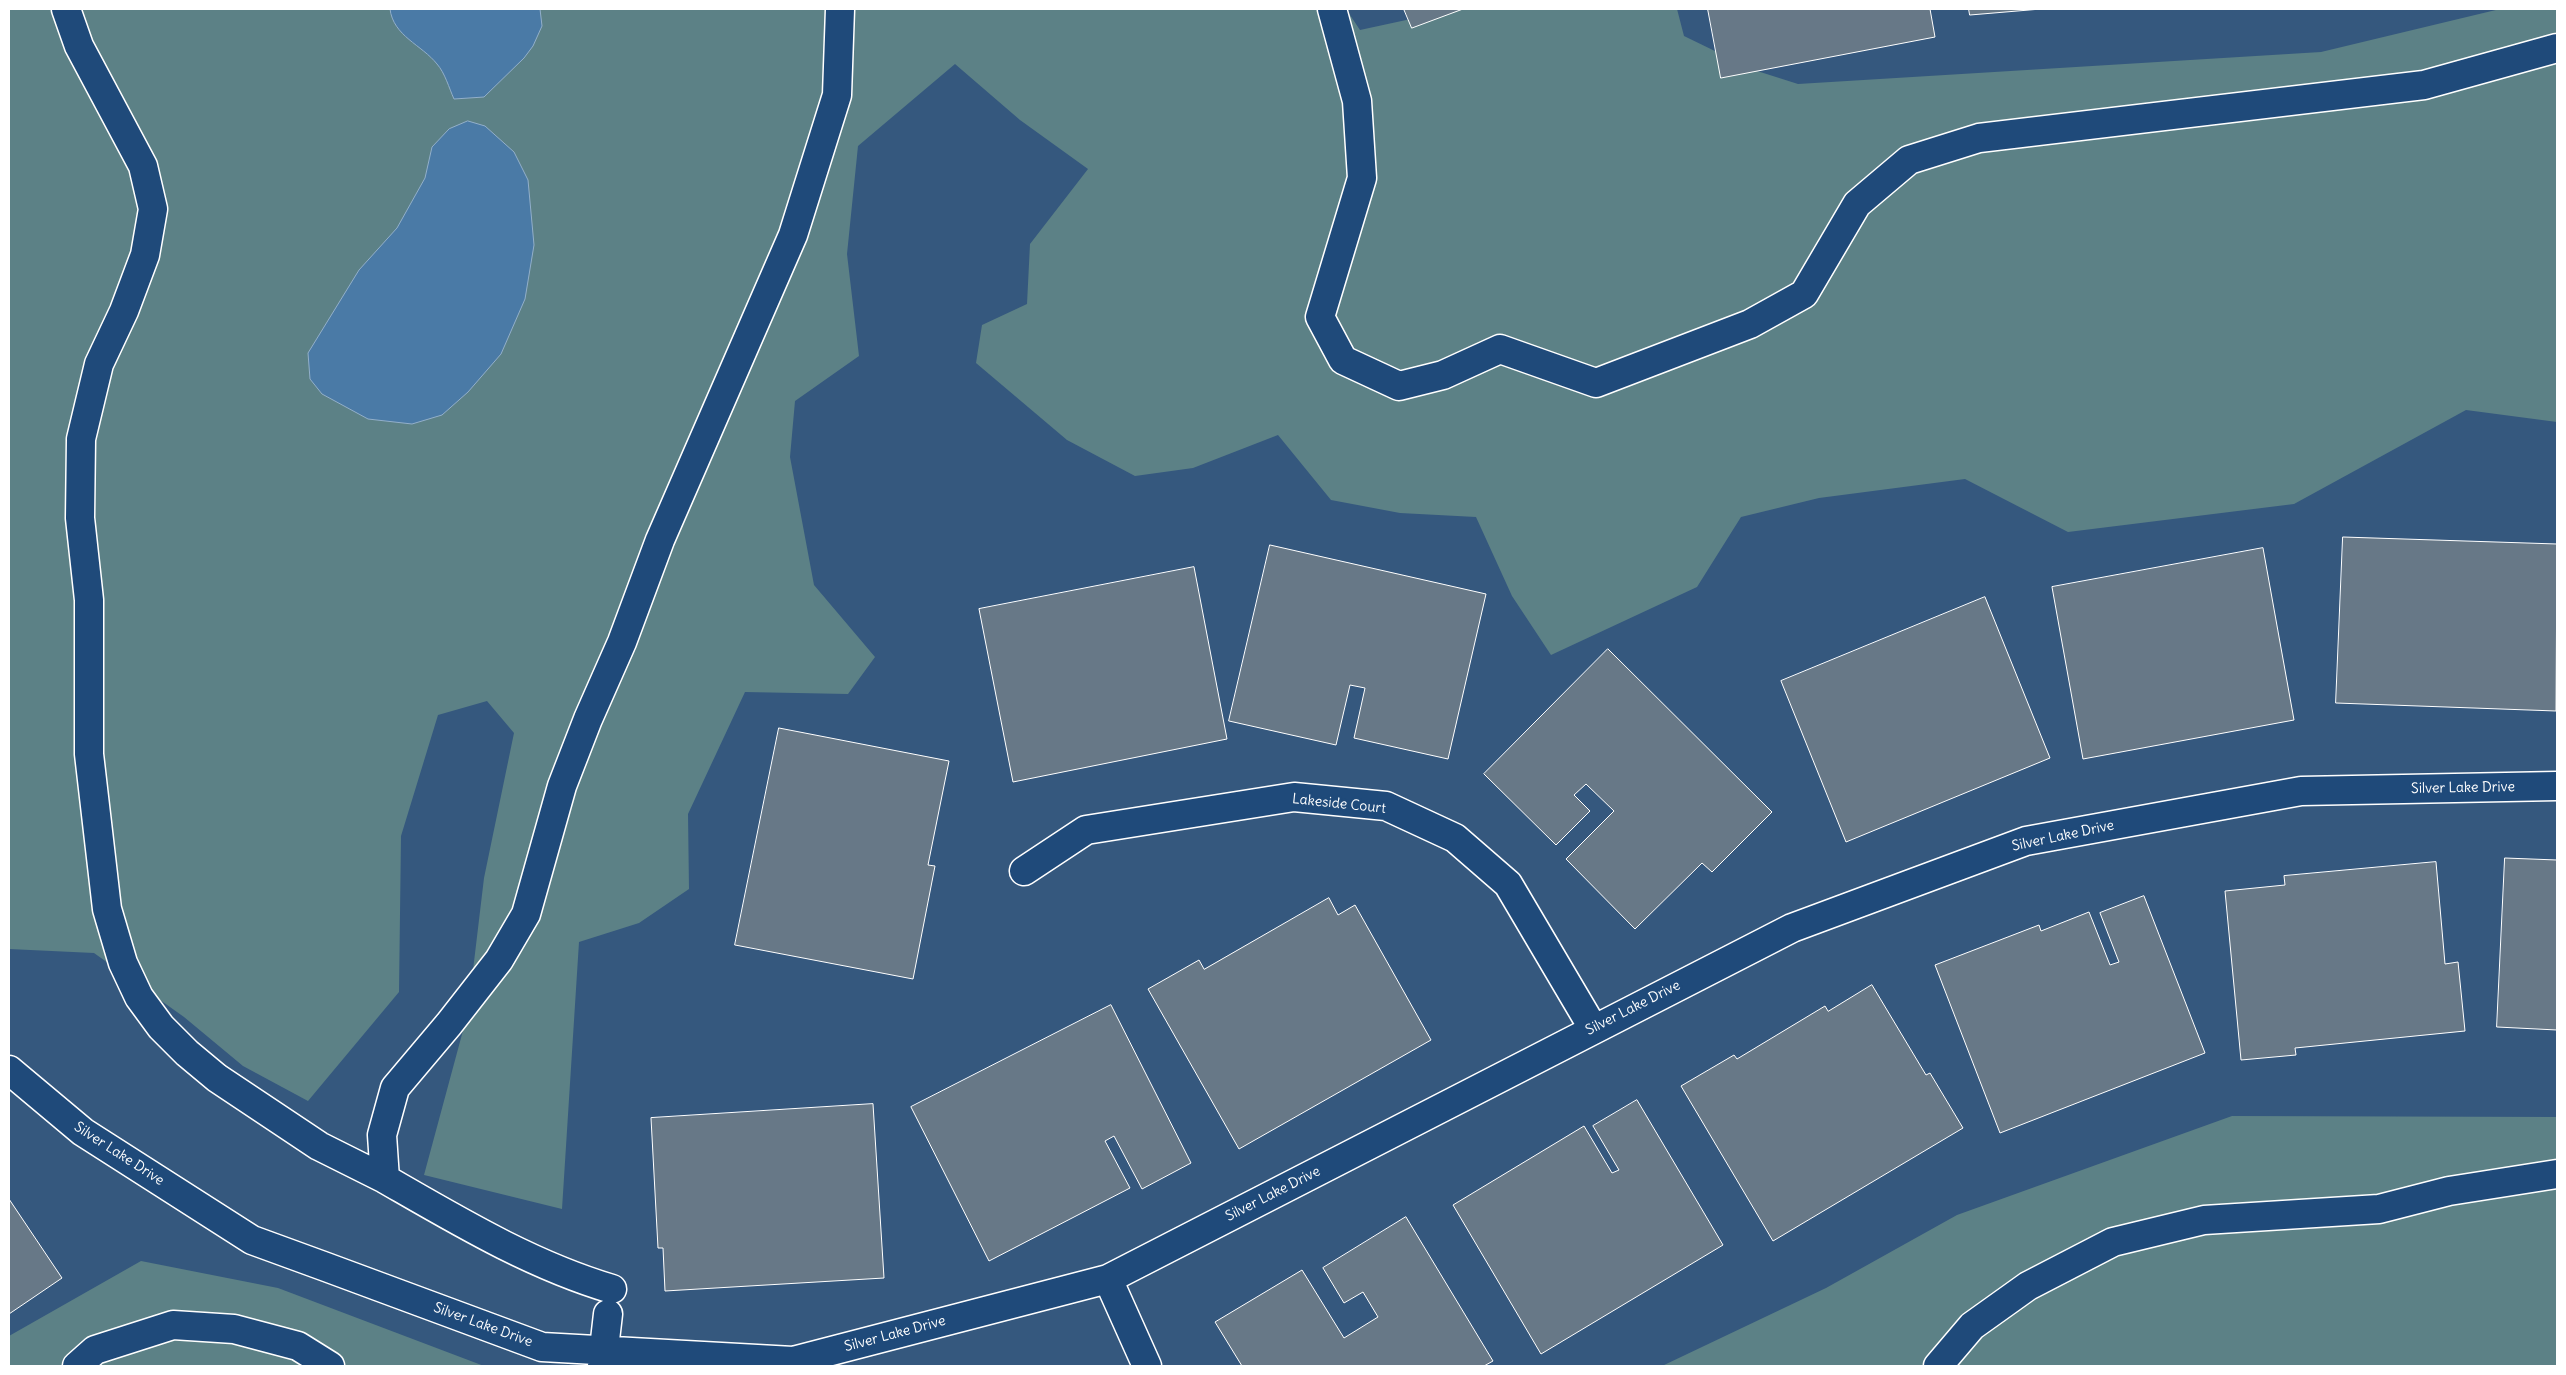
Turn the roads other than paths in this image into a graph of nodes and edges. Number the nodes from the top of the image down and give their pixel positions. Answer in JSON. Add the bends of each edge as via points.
{"nodes":[{"id":1,"x":66,"y":9,"type":"edge"},
{"id":2,"x":840,"y":9,"type":"edge"},
{"id":3,"x":1332,"y":9,"type":"edge"},
{"id":4,"x":2557,"y":48,"type":"edge"},
{"id":5,"x":2557,"y":786,"type":"edge"},
{"id":6,"x":1024,"y":871,"type":"dead end"},
{"id":7,"x":1593,"y":1028,"type":"junction"},
{"id":8,"x":9,"y":1070,"type":"edge"},
{"id":9,"x":2557,"y":1174,"type":"edge"},
{"id":10,"x":385,"y":1179,"type":"junction"},
{"id":11,"x":1108,"y":1278,"type":"junction"},
{"id":12,"x":604,"y":1359,"type":"edge"},
{"id":13,"x":77,"y":1366,"type":"edge"},
{"id":14,"x":330,"y":1366,"type":"edge"},
{"id":15,"x":1147,"y":1366,"type":"edge"},
{"id":16,"x":1938,"y":1366,"type":"edge"}],
"edges":[{"from":1,"to":10,"type":"street","via":[[79,46],[143,166],[153,209],[145,254],[124,311],[99,364],[81,439],[80,518],[88,600],[90,754],[107,910],[123,963],[139,997],[161,1027],[187,1053],[217,1078],[319,1146]]},
{"from":2,"to":10,"type":"street","via":[[837,95],[794,235],[660,540],[622,642],[588,719],[562,786],[526,914],[498,960],[450,1024],[395,1088],[382,1135]]},
{"from":3,"to":4,"type":"street","via":[[1357,101],[1362,178],[1320,317],[1343,360],[1399,386],[1444,375],[1500,349],[1596,383],[1750,324],[1804,294],[1857,204],[1909,160],[1978,138],[2424,85]]},
{"from":5,"to":7,"type":"street","name":"Silver Lake Drive","via":[[2301,791],[2026,841],[1792,928]]},
{"from":6,"to":7,"type":"street","name":"Lakeside Court","via":[[1086,830],[1294,797],[1386,806],[1455,838],[1508,884]]},
{"from":7,"to":11,"type":"street","name":"Silver Lake Drive"},
{"from":8,"to":12,"type":"street","name":"Silver Lake Drive","via":[[82,1132],[252,1240],[542,1347]]},
{"from":9,"to":16,"type":"street","via":[[2450,1192],[2379,1209],[2204,1220],[2113,1242],[2028,1286],[1972,1326]]},
{"from":10,"to":12,"type":"street","via":[[505,1247],[588,1282],[610,1302]]},
{"from":11,"to":12,"type":"street","name":"Silver Lake Drive","via":[[792,1361]]},
{"from":11,"to":15,"type":"street"},
{"from":13,"to":14,"type":"street","via":[[95,1350],[173,1325],[234,1329],[298,1346]]}]}
